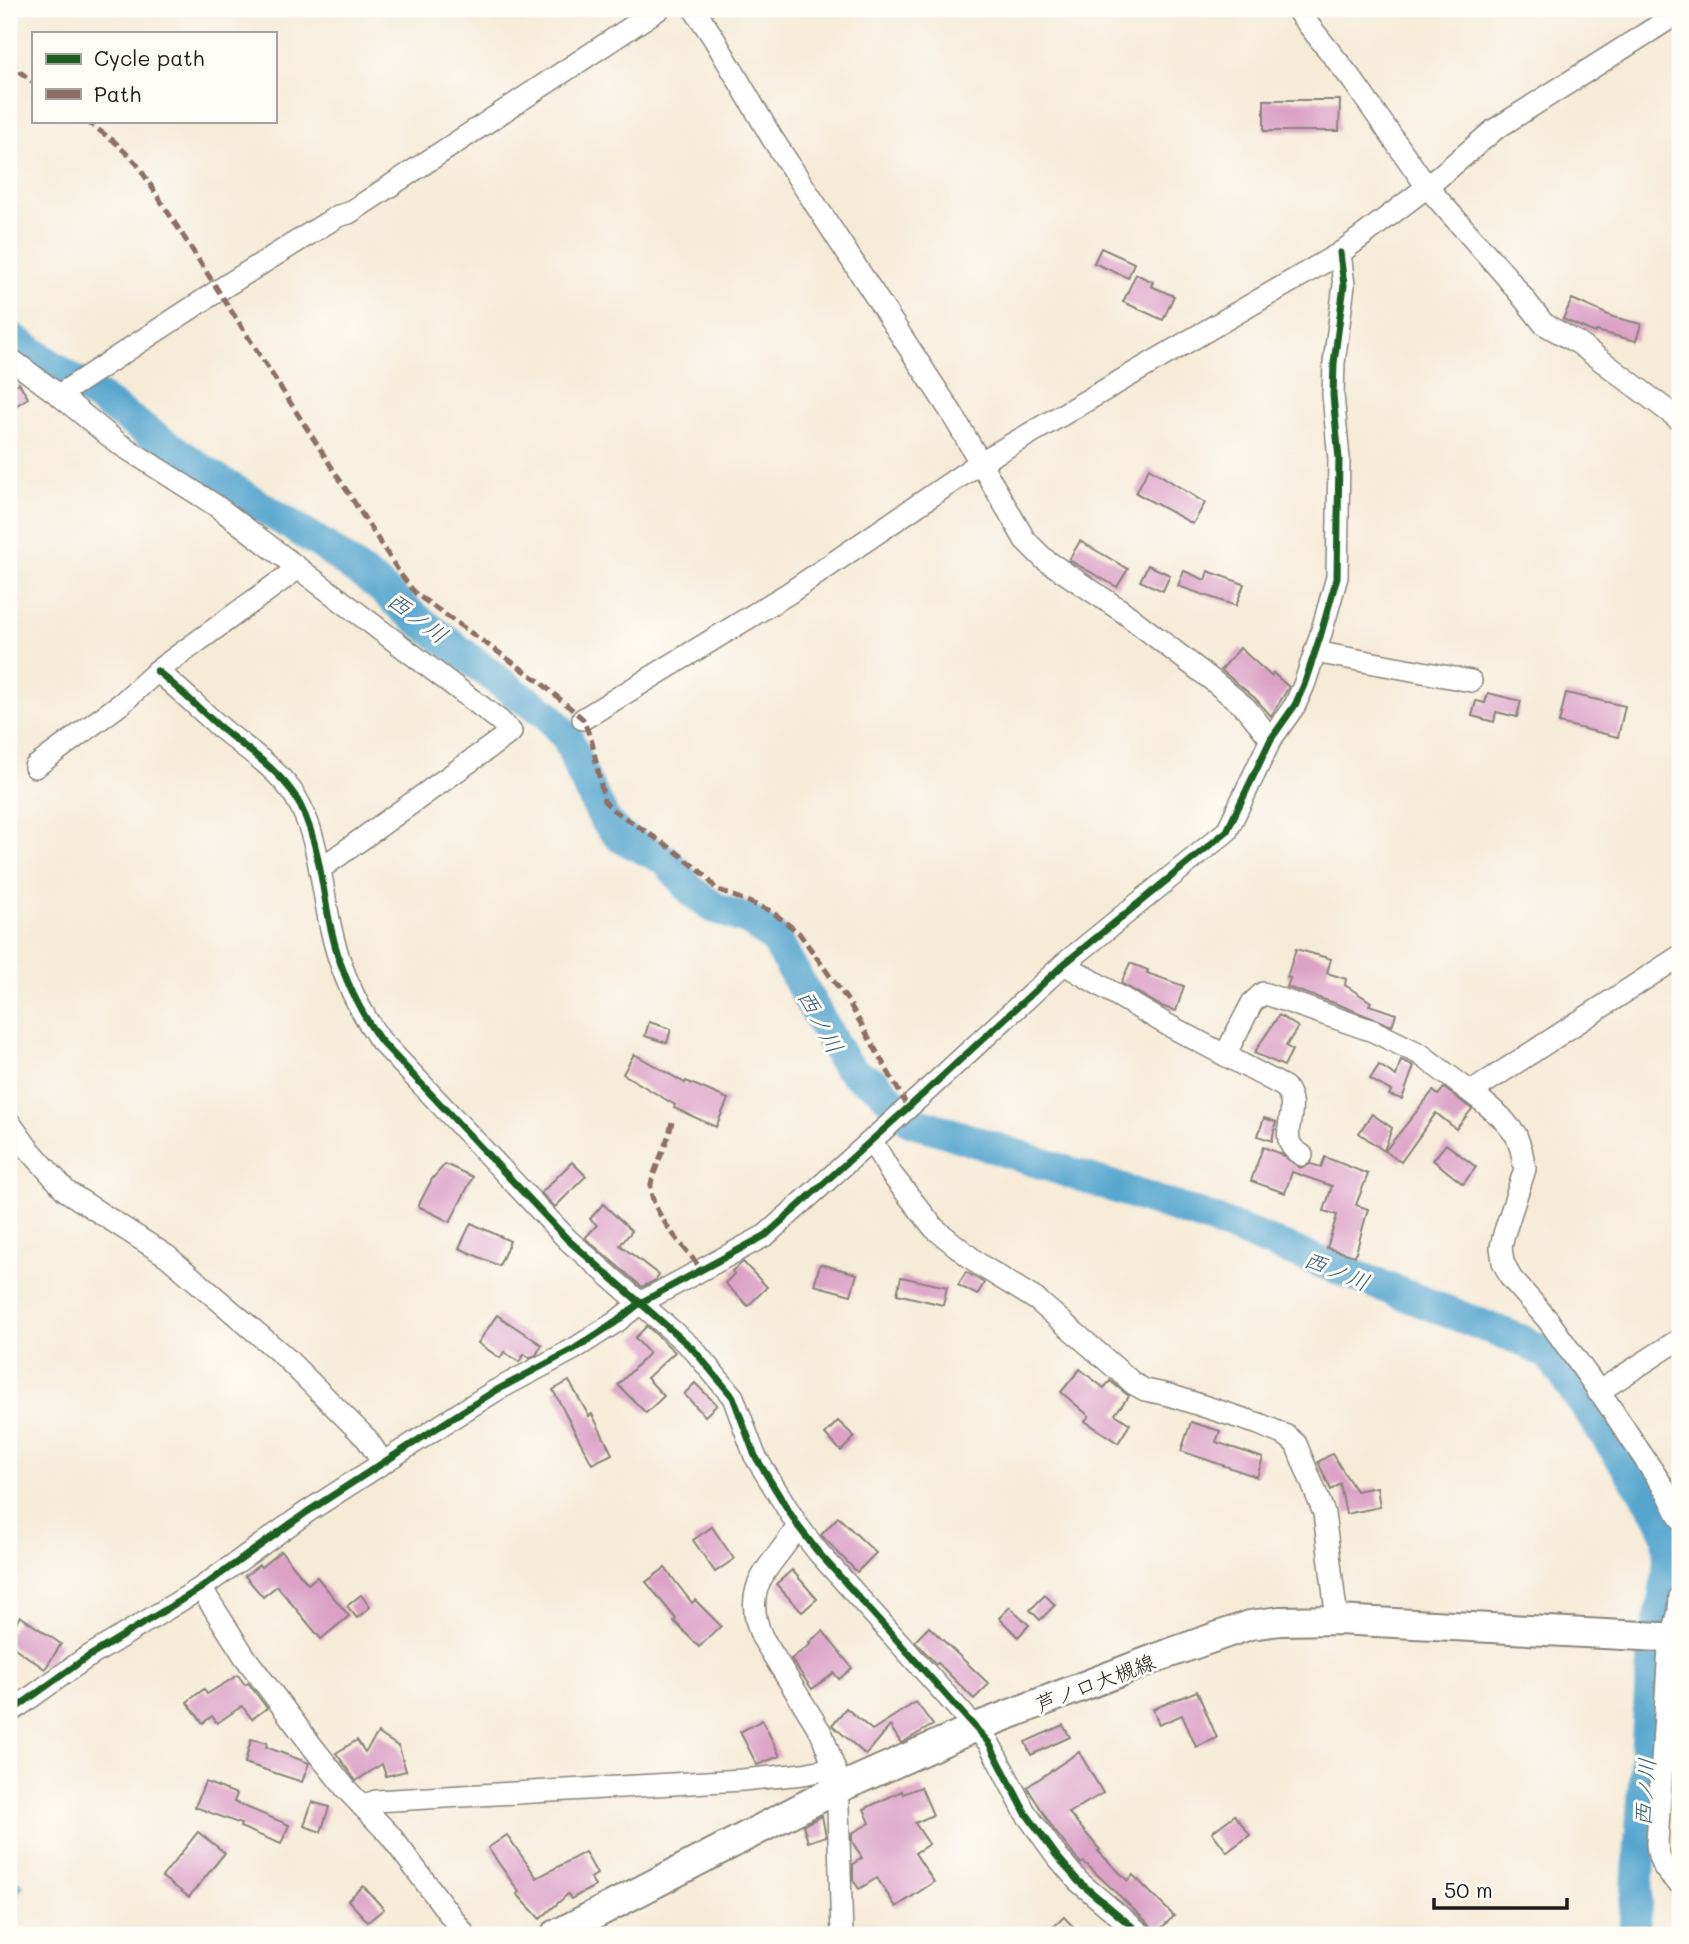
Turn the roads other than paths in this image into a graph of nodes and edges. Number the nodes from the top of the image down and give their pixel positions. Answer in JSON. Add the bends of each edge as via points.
{"nodes":[{"id":1,"x":659,"y":9,"type":"edge"},
{"id":2,"x":694,"y":9,"type":"edge"},
{"id":3,"x":1296,"y":9,"type":"edge"},
{"id":4,"x":1680,"y":12,"type":"edge"},
{"id":5,"x":1427,"y":187,"type":"junction"},
{"id":6,"x":1340,"y":253,"type":"junction"},
{"id":7,"x":9,"y":358,"type":"edge"},
{"id":8,"x":59,"y":395,"type":"junction"},
{"id":9,"x":1680,"y":420,"type":"edge"},
{"id":10,"x":981,"y":462,"type":"junction"},
{"id":11,"x":297,"y":569,"type":"junction"},
{"id":12,"x":1315,"y":652,"type":"junction"},
{"id":13,"x":157,"y":671,"type":"junction"},
{"id":14,"x":1471,"y":681,"type":"dead end"},
{"id":15,"x":583,"y":719,"type":"dead end"},
{"id":16,"x":1271,"y":739,"type":"junction"},
{"id":17,"x":35,"y":767,"type":"dead end"},
{"id":18,"x":320,"y":869,"type":"junction"},
{"id":19,"x":1680,"y":956,"type":"edge"},
{"id":20,"x":1064,"y":964,"type":"junction"},
{"id":21,"x":1225,"y":1055,"type":"junction"},
{"id":22,"x":1471,"y":1092,"type":"junction"},
{"id":23,"x":9,"y":1122,"type":"edge"},
{"id":24,"x":872,"y":1141,"type":"junction"},
{"id":25,"x":1302,"y":1156,"type":"dead end"},
{"id":26,"x":640,"y":1303,"type":"junction"},
{"id":27,"x":1680,"y":1339,"type":"edge"},
{"id":28,"x":1598,"y":1392,"type":"junction"},
{"id":29,"x":383,"y":1464,"type":"junction"},
{"id":30,"x":1680,"y":1518,"type":"edge"},
{"id":31,"x":798,"y":1526,"type":"junction"},
{"id":32,"x":201,"y":1588,"type":"junction"},
{"id":33,"x":1680,"y":1596,"type":"edge"},
{"id":34,"x":1337,"y":1620,"type":"junction"},
{"id":35,"x":1676,"y":1638,"type":"edge"},
{"id":36,"x":9,"y":1713,"type":"edge"},
{"id":37,"x":974,"y":1728,"type":"junction"},
{"id":38,"x":836,"y":1779,"type":"junction"},
{"id":39,"x":362,"y":1805,"type":"junction"},
{"id":40,"x":1680,"y":1884,"type":"edge"},
{"id":41,"x":465,"y":1935,"type":"edge"},
{"id":42,"x":555,"y":1935,"type":"edge"},
{"id":43,"x":842,"y":1935,"type":"edge"},
{"id":44,"x":1142,"y":1935,"type":"edge"}],
"edges":[{"from":1,"to":8,"type":"street","via":[[349,213],[219,290]]},
{"from":2,"to":10,"type":"street"},
{"from":3,"to":5,"type":"street"},
{"from":4,"to":5,"type":"street","via":[[1494,130]]},
{"from":5,"to":6,"type":"street"},
{"from":5,"to":9,"type":"street","via":[[1544,324],[1578,343]]},
{"from":6,"to":10,"type":"street"},
{"from":6,"to":12,"type":"street","via":[[1344,285],[1333,395],[1339,459],[1336,578]]},
{"from":7,"to":8,"type":"street"},
{"from":8,"to":11,"type":"street","via":[[118,443],[215,505]]},
{"from":10,"to":15,"type":"street","via":[[789,593]]},
{"from":10,"to":16,"type":"street","via":[[1025,540],[1044,559],[1184,657],[1246,708]]},
{"from":11,"to":13,"type":"street"},
{"from":11,"to":18,"type":"street","via":[[511,732]]},
{"from":12,"to":14,"type":"street"},
{"from":12,"to":16,"type":"street","via":[[1295,705]]},
{"from":13,"to":17,"type":"street","via":[[122,703]]},
{"from":13,"to":18,"type":"street","via":[[285,784],[302,811]]},
{"from":16,"to":20,"type":"street","via":[[1227,831]]},
{"from":18,"to":26,"type":"street","via":[[344,978],[380,1040],[568,1240]]},
{"from":19,"to":22,"type":"street"},
{"from":20,"to":21,"type":"street"},
{"from":20,"to":24,"type":"street"},
{"from":21,"to":22,"type":"street","via":[[1252,1003],[1263,993],[1399,1042]]},
{"from":21,"to":25,"type":"street","via":[[1291,1094],[1287,1141]]},
{"from":22,"to":28,"type":"street","via":[[1516,1135],[1525,1169],[1509,1213],[1501,1247],[1503,1262]]},
{"from":23,"to":29,"type":"street","via":[[66,1191],[167,1256],[285,1357],[361,1432]]},
{"from":24,"to":26,"type":"street","via":[[765,1235]]},
{"from":24,"to":34,"type":"street","via":[[934,1228],[980,1265],[1037,1300],[1134,1384],[1259,1424],[1296,1444],[1324,1513]]},
{"from":26,"to":29,"type":"street","via":[[574,1349],[495,1391]]},
{"from":26,"to":31,"type":"street","via":[[693,1349],[733,1397],[755,1456]]},
{"from":27,"to":28,"type":"street"},
{"from":28,"to":30,"type":"street"},
{"from":29,"to":32,"type":"street"},
{"from":31,"to":37,"type":"street"},
{"from":31,"to":38,"type":"street","via":[[758,1583],[754,1613],[762,1637],[822,1734]]},
{"from":32,"to":36,"type":"street","via":[[83,1660]]},
{"from":32,"to":39,"type":"street","via":[[244,1657]]},
{"from":33,"to":35,"type":"street"},
{"from":34,"to":35,"type":"main road","name":"芦ノ口大槻線"},
{"from":34,"to":37,"type":"main road","name":"芦ノ口大槻線","via":[[1250,1625]]},
{"from":35,"to":40,"type":"street","via":[[1657,1844],[1660,1861]]},
{"from":37,"to":38,"type":"main road","name":"芦ノ口大槻線"},
{"from":37,"to":44,"type":"street","via":[[989,1743],[1025,1812],[1056,1855],[1078,1881]]},
{"from":38,"to":39,"type":"street","via":[[803,1774]]},
{"from":38,"to":42,"type":"main road","name":"芦ノ口大槻線"},
{"from":38,"to":43,"type":"street"},
{"from":39,"to":41,"type":"street"}]}
